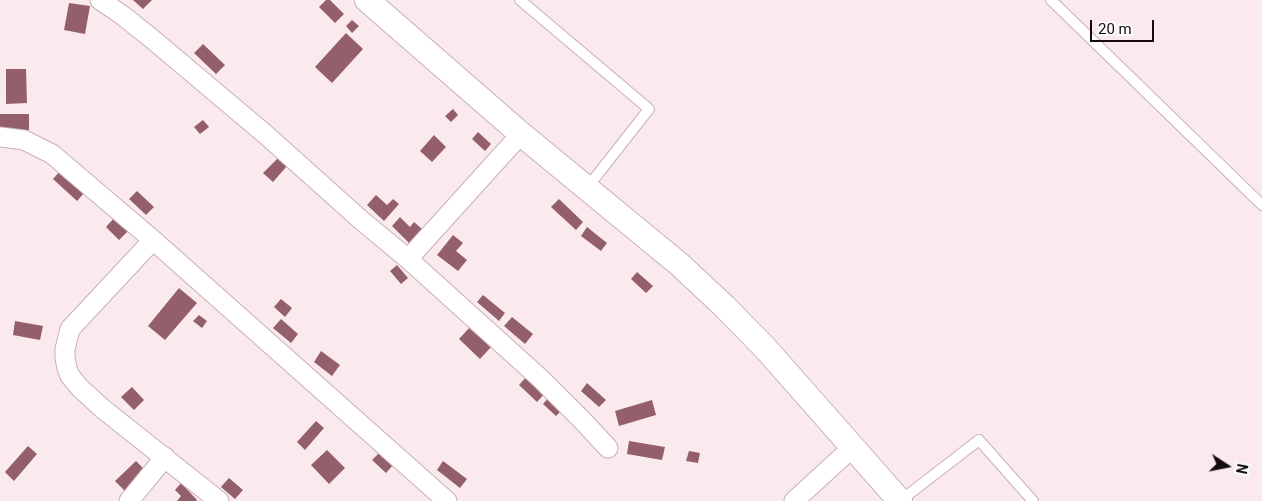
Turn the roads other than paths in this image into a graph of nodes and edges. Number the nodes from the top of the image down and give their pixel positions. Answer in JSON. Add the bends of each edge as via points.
{"nodes":[{"id":1,"x":100,"y":0,"type":"edge"},
{"id":2,"x":367,"y":0,"type":"edge"},
{"id":3,"x":520,"y":0,"type":"edge"},
{"id":4,"x":1051,"y":0,"type":"edge"},
{"id":5,"x":521,"y":134,"type":"junction"},
{"id":6,"x":0,"y":138,"type":"edge"},
{"id":7,"x":587,"y":188,"type":"junction"},
{"id":8,"x":1262,"y":205,"type":"edge"},
{"id":9,"x":152,"y":240,"type":"junction"},
{"id":10,"x":408,"y":260,"type":"junction"},
{"id":11,"x":852,"y":447,"type":"junction"},
{"id":12,"x":608,"y":448,"type":"dead end"},
{"id":13,"x":165,"y":458,"type":"junction"},
{"id":14,"x":129,"y":501,"type":"edge"},
{"id":15,"x":219,"y":501,"type":"edge"},
{"id":16,"x":447,"y":501,"type":"edge"},
{"id":17,"x":794,"y":501,"type":"edge"},
{"id":18,"x":900,"y":501,"type":"edge"},
{"id":19,"x":1033,"y":501,"type":"edge"}],
"edges":[{"from":1,"to":10,"type":"street","via":[[151,38],[265,134]]},
{"from":2,"to":5,"type":"street"},
{"from":3,"to":7,"type":"lane","via":[[649,109]]},
{"from":4,"to":8,"type":"lane"},
{"from":5,"to":7,"type":"street"},
{"from":5,"to":10,"type":"street"},
{"from":6,"to":9,"type":"street","via":[[24,140],[52,154]]},
{"from":7,"to":11,"type":"street","via":[[679,264],[725,307]]},
{"from":9,"to":13,"type":"street","via":[[70,328],[65,358],[70,376],[80,388]]},
{"from":9,"to":16,"type":"street"},
{"from":10,"to":12,"type":"street","via":[[541,379]]},
{"from":11,"to":17,"type":"street"},
{"from":11,"to":18,"type":"street"},
{"from":13,"to":14,"type":"street"},
{"from":13,"to":15,"type":"street"},
{"from":18,"to":19,"type":"lane","via":[[979,440]]}]}
